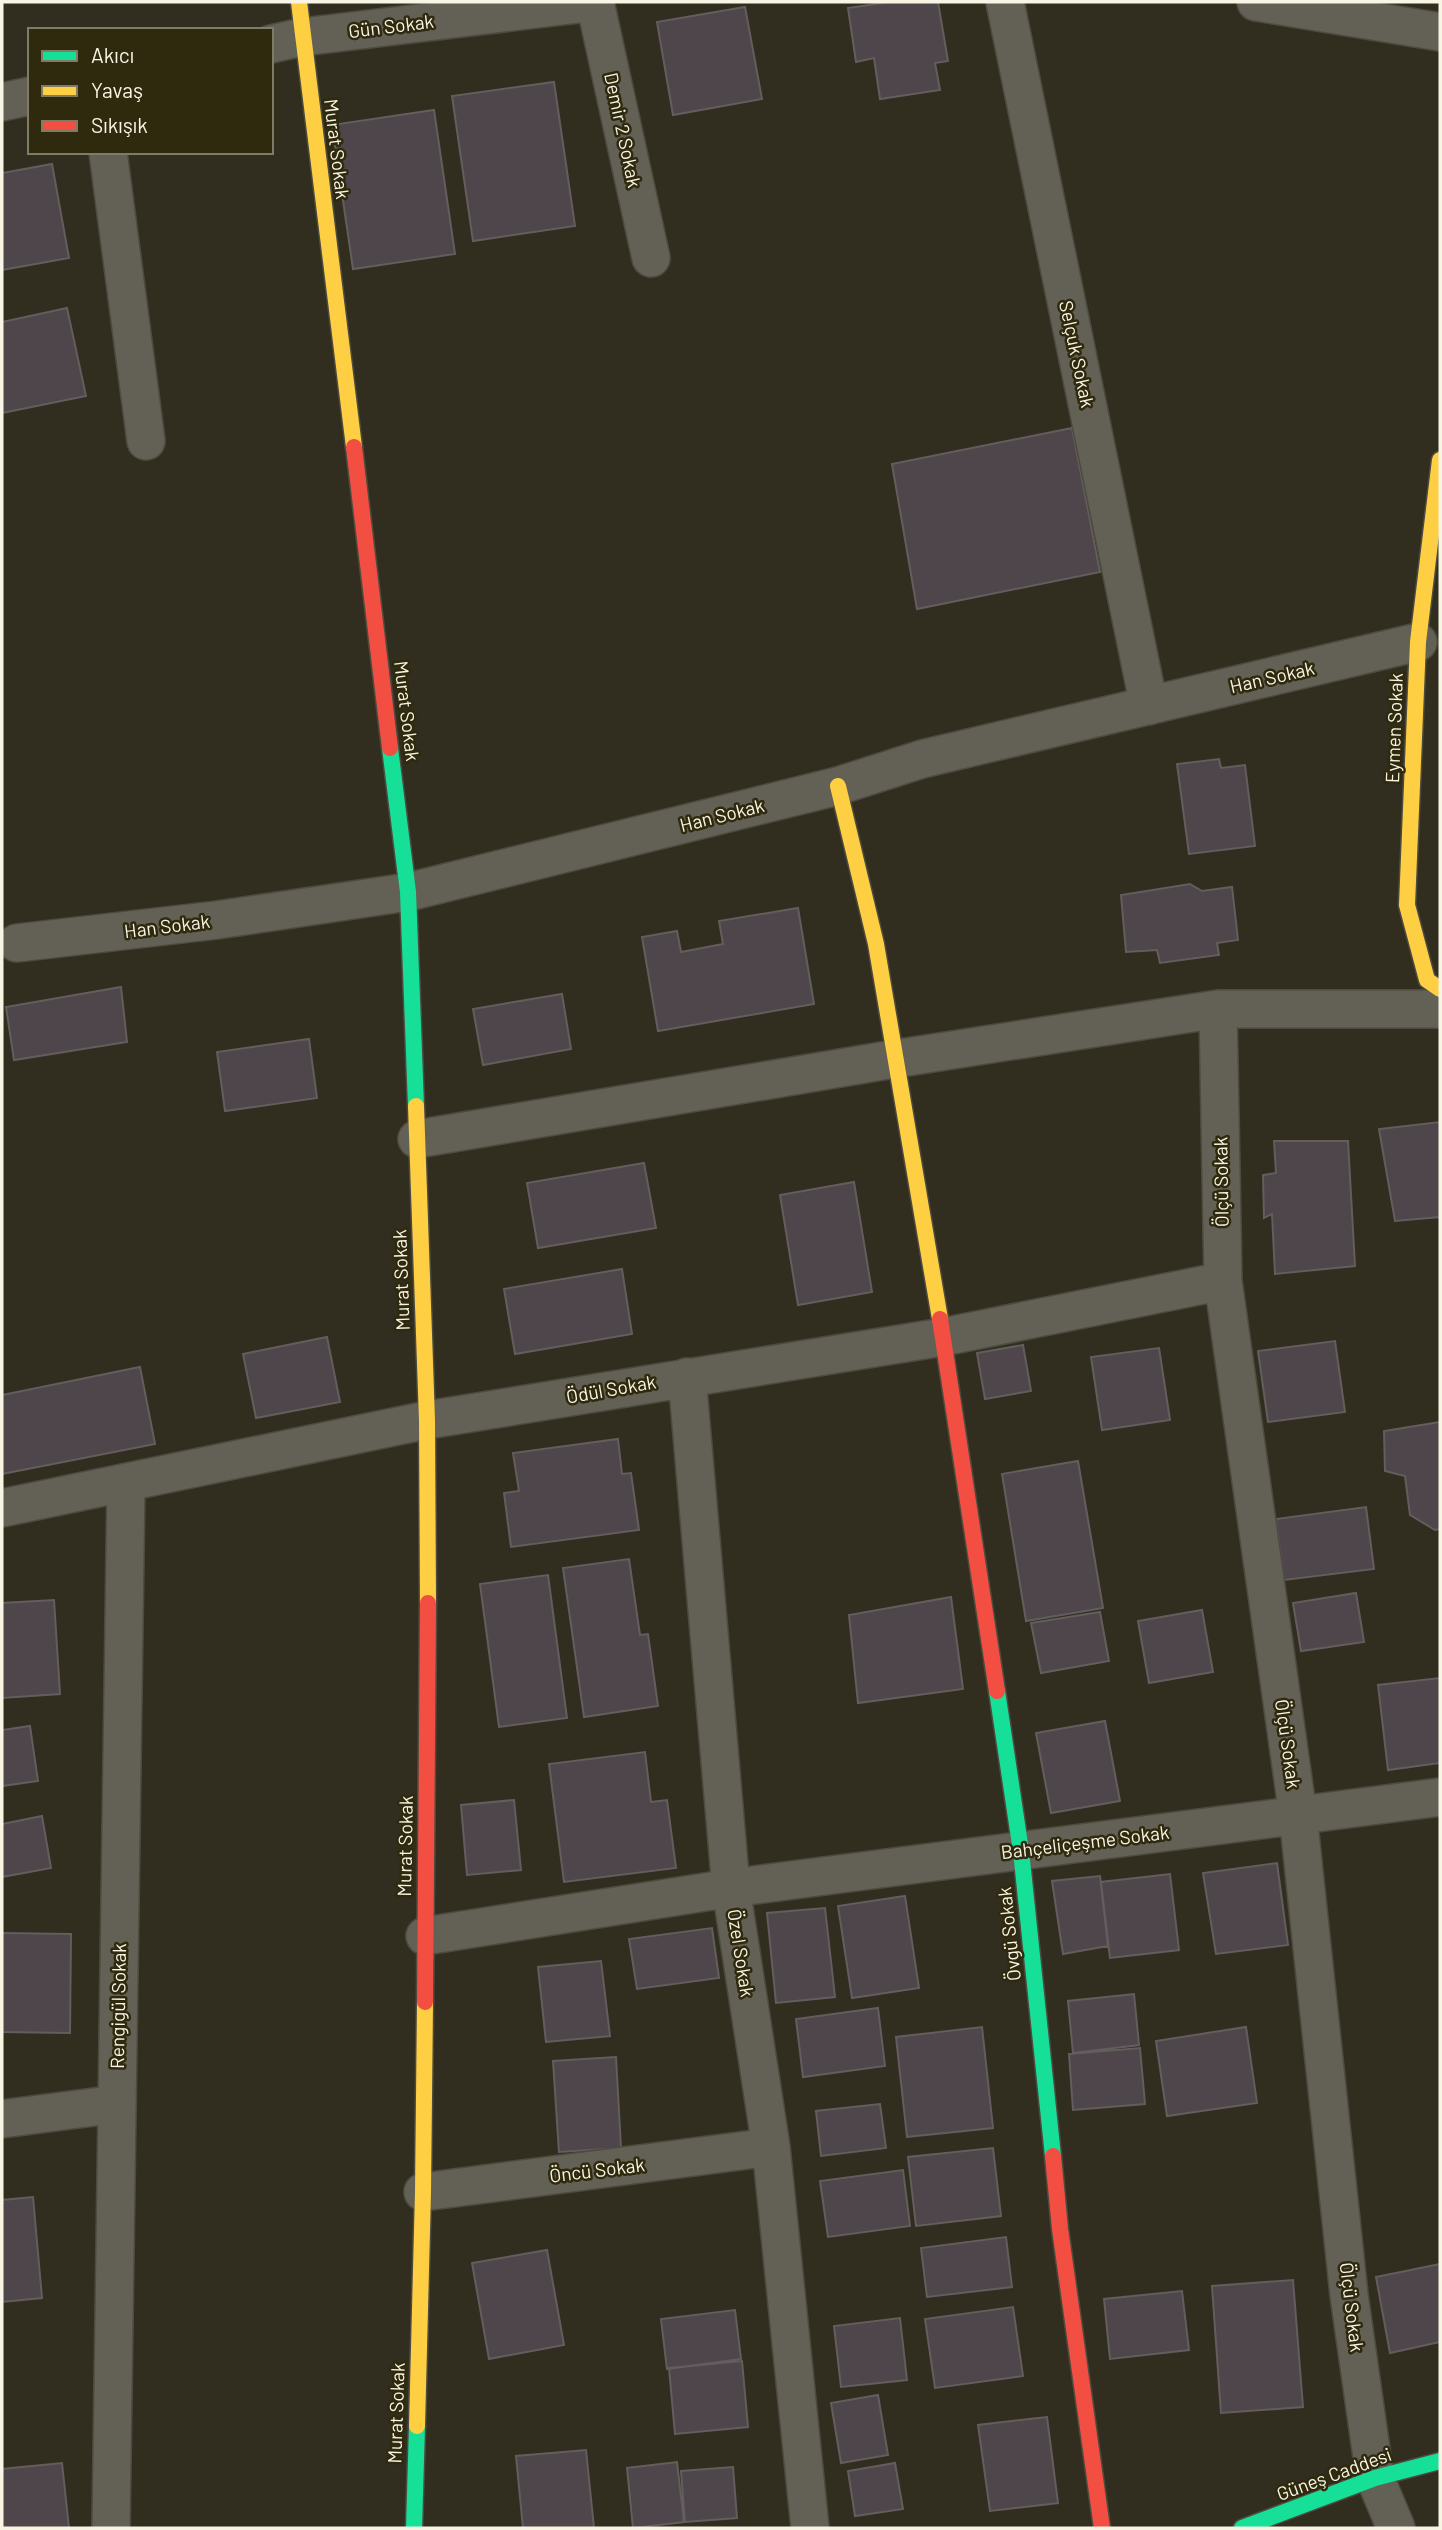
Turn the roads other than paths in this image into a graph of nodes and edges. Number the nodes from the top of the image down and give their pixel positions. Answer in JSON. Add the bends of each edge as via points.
{"nodes":[{"id":1,"x":595,"y":2,"type":"edge"},
{"id":2,"x":1005,"y":2,"type":"edge"},
{"id":3,"x":1256,"y":2,"type":"edge"},
{"id":4,"x":291,"y":27,"type":"edge"},
{"id":5,"x":1440,"y":32,"type":"edge"},
{"id":6,"x":28,"y":96,"type":"edge"},
{"id":7,"x":2,"y":102,"type":"edge"},
{"id":8,"x":108,"y":154,"type":"edge"},
{"id":9,"x":651,"y":258,"type":"dead end"},
{"id":10,"x":146,"y":441,"type":"dead end"},
{"id":11,"x":1440,"y":460,"type":"edge"},
{"id":12,"x":1418,"y":642,"type":"junction"},
{"id":13,"x":1149,"y":705,"type":"junction"},
{"id":14,"x":838,"y":786,"type":"junction"},
{"id":15,"x":408,"y":892,"type":"junction"},
{"id":16,"x":17,"y":943,"type":"dead end"},
{"id":17,"x":1440,"y":989,"type":"edge"},
{"id":18,"x":1218,"y":1009,"type":"junction"},
{"id":19,"x":1440,"y":1009,"type":"edge"},
{"id":20,"x":894,"y":1059,"type":"junction"},
{"id":21,"x":417,"y":1139,"type":"junction"},
{"id":22,"x":1223,"y":1281,"type":"junction"},
{"id":23,"x":943,"y":1337,"type":"junction"},
{"id":24,"x":687,"y":1377,"type":"junction"},
{"id":25,"x":427,"y":1420,"type":"junction"},
{"id":26,"x":126,"y":1483,"type":"junction"},
{"id":27,"x":2,"y":1508,"type":"edge"},
{"id":28,"x":1440,"y":1797,"type":"edge"},
{"id":29,"x":1298,"y":1815,"type":"junction"},
{"id":30,"x":1021,"y":1851,"type":"junction"},
{"id":31,"x":731,"y":1888,"type":"junction"},
{"id":32,"x":425,"y":1936,"type":"junction"},
{"id":33,"x":117,"y":2104,"type":"junction"},
{"id":34,"x":2,"y":2119,"type":"edge"},
{"id":35,"x":771,"y":2147,"type":"junction"},
{"id":36,"x":424,"y":2192,"type":"junction"},
{"id":37,"x":1440,"y":2463,"type":"edge"},
{"id":38,"x":1375,"y":2478,"type":"junction"},
{"id":39,"x":111,"y":2528,"type":"edge"},
{"id":40,"x":414,"y":2528,"type":"edge"},
{"id":41,"x":810,"y":2528,"type":"edge"},
{"id":42,"x":1102,"y":2528,"type":"edge"},
{"id":43,"x":1242,"y":2528,"type":"edge"},
{"id":44,"x":1396,"y":2528,"type":"edge"}],
"edges":[{"from":1,"to":4,"type":"street","name":"Gün Sokak"},
{"from":1,"to":9,"type":"street","name":"Demir 2 Sokak"},
{"from":2,"to":13,"type":"street","name":"Selçuk Sokak"},
{"from":3,"to":5,"type":"street"},
{"from":4,"to":15,"type":"street","name":"Murat Sokak"},
{"from":6,"to":7,"type":"street"},
{"from":8,"to":10,"type":"street"},
{"from":11,"to":12,"type":"street","name":"Eymen Sokak"},
{"from":12,"to":13,"type":"street","name":"Han Sokak"},
{"from":12,"to":17,"type":"street","name":"Eymen Sokak","via":[[1407,905],[1427,980]]},
{"from":13,"to":14,"type":"street","name":"Han Sokak","via":[[922,759]]},
{"from":14,"to":15,"type":"street","name":"Han Sokak"},
{"from":14,"to":20,"type":"street","name":"Övgü Sokak","via":[[876,944]]},
{"from":15,"to":16,"type":"street","name":"Han Sokak"},
{"from":15,"to":21,"type":"street","name":"Murat Sokak"},
{"from":18,"to":19,"type":"street"},
{"from":18,"to":20,"type":"street"},
{"from":18,"to":22,"type":"street","name":"Ölçü Sokak"},
{"from":20,"to":21,"type":"street"},
{"from":20,"to":23,"type":"street","name":"Övgü Sokak"},
{"from":21,"to":25,"type":"street","name":"Murat Sokak"},
{"from":22,"to":23,"type":"street","name":"Ödül Sokak"},
{"from":22,"to":29,"type":"street","name":"Ölçü Sokak"},
{"from":23,"to":24,"type":"street","name":"Ödül Sokak"},
{"from":23,"to":30,"type":"street","name":"Övgü Sokak"},
{"from":24,"to":25,"type":"street","name":"Ödül Sokak"},
{"from":24,"to":31,"type":"street","name":"Özel Sokak"},
{"from":25,"to":26,"type":"street","name":"Ödül Sokak"},
{"from":25,"to":32,"type":"street","name":"Murat Sokak"},
{"from":26,"to":27,"type":"street","name":"Ödül Sokak"},
{"from":26,"to":33,"type":"street","name":"Rengigül Sokak"},
{"from":28,"to":29,"type":"street","name":"Bahçeliçeşme Sokak"},
{"from":29,"to":30,"type":"street","name":"Bahçeliçeşme Sokak"},
{"from":29,"to":38,"type":"street","name":"Ölçü Sokak","via":[[1339,2207]]},
{"from":30,"to":31,"type":"street","name":"Bahçeliçeşme Sokak"},
{"from":30,"to":42,"type":"street","name":"Övgü Sokak","via":[[1060,2230]]},
{"from":31,"to":32,"type":"street","name":"Bahçeliçeşme Sokak"},
{"from":31,"to":35,"type":"street","name":"Özel Sokak"},
{"from":32,"to":36,"type":"street","name":"Murat Sokak"},
{"from":33,"to":34,"type":"street"},
{"from":33,"to":39,"type":"street","name":"Rengigül Sokak"},
{"from":35,"to":36,"type":"street","name":"Öncü Sokak"},
{"from":35,"to":41,"type":"street","name":"Özel Sokak"},
{"from":36,"to":40,"type":"street","name":"Murat Sokak"},
{"from":37,"to":38,"type":"street","name":"Güneş Caddesi"},
{"from":38,"to":43,"type":"street","name":"Güneş Caddesi"},
{"from":38,"to":44,"type":"street","name":"Ölçü Sokak"}]}
